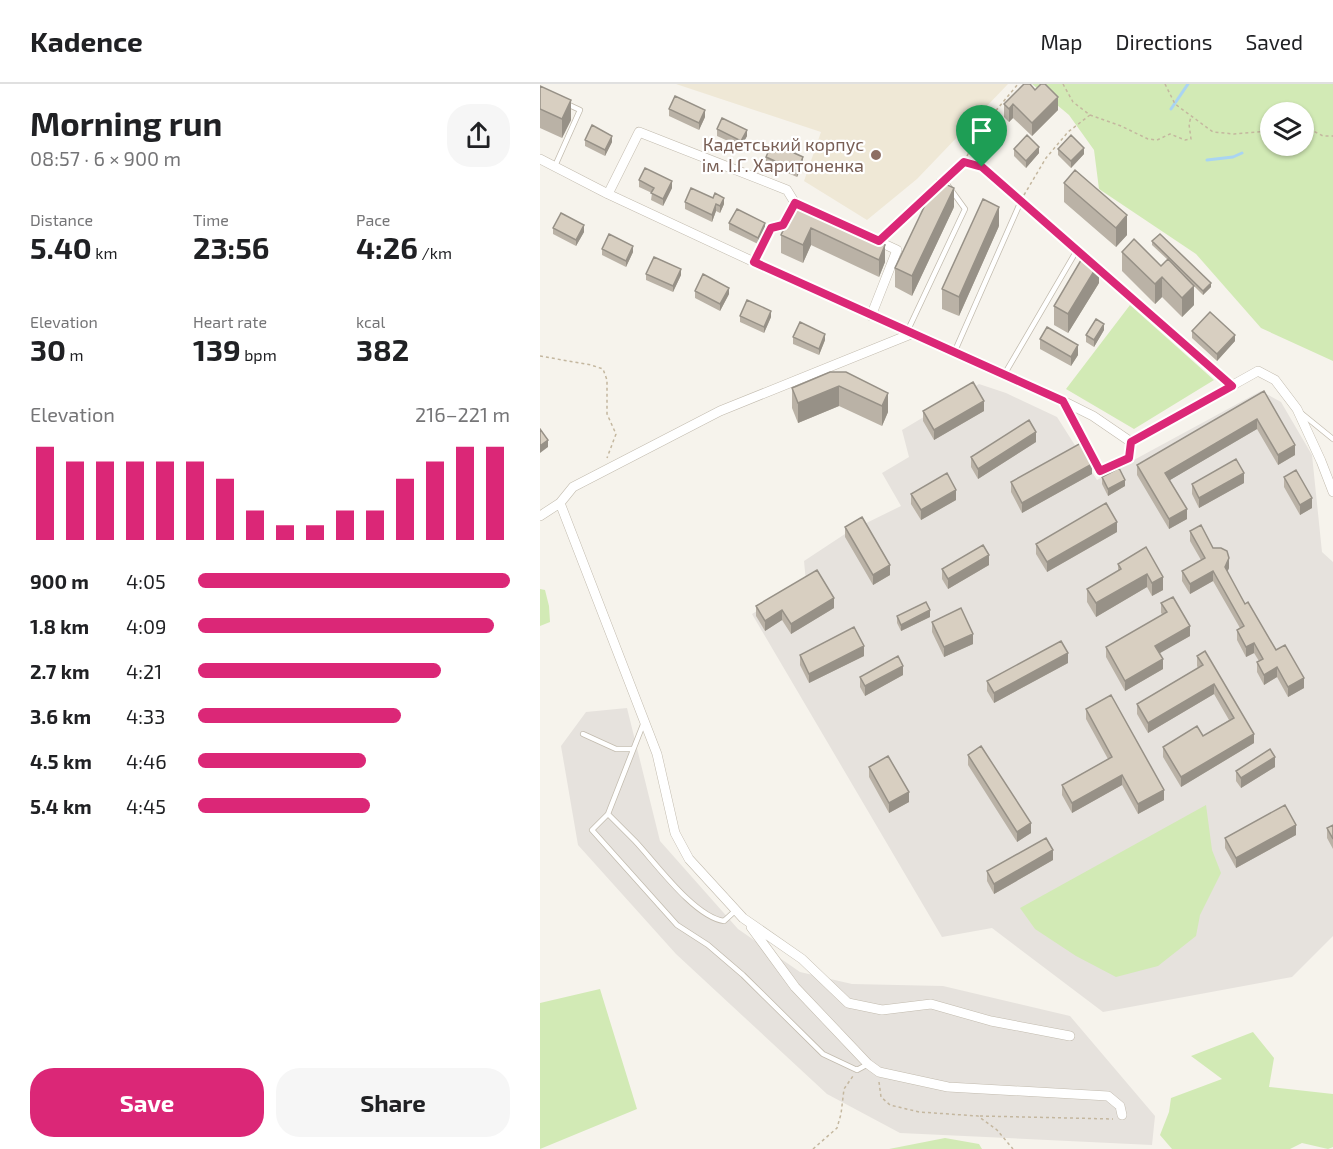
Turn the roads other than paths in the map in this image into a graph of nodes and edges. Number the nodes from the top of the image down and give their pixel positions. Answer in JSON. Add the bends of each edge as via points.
{"nodes":[{"id":1,"x":560,"y":101,"type":"edge"},
{"id":2,"x":540,"y":159,"type":"edge"},
{"id":3,"x":555,"y":167,"type":"junction"},
{"id":4,"x":944,"y":180,"type":"junction"},
{"id":5,"x":608,"y":194,"type":"junction"},
{"id":6,"x":1021,"y":201,"type":"junction"},
{"id":7,"x":879,"y":241,"type":"junction"},
{"id":8,"x":1077,"y":250,"type":"junction"},
{"id":9,"x":871,"y":316,"type":"junction"},
{"id":10,"x":909,"y":333,"type":"junction"},
{"id":11,"x":954,"y":353,"type":"junction"},
{"id":12,"x":1004,"y":375,"type":"junction"},
{"id":13,"x":1232,"y":386,"type":"junction"},
{"id":14,"x":1063,"y":401,"type":"junction"},
{"id":15,"x":1297,"y":410,"type":"junction"},
{"id":16,"x":1333,"y":439,"type":"edge"},
{"id":17,"x":1131,"y":442,"type":"junction"},
{"id":18,"x":1333,"y":492,"type":"edge"},
{"id":19,"x":560,"y":503,"type":"junction"},
{"id":20,"x":540,"y":516,"type":"edge"},
{"id":21,"x":645,"y":721,"type":"junction"},
{"id":22,"x":583,"y":734,"type":"dead end"},
{"id":23,"x":633,"y":749,"type":"junction"},
{"id":24,"x":608,"y":814,"type":"junction"},
{"id":25,"x":736,"y":910,"type":"junction"},
{"id":26,"x":744,"y":918,"type":"junction"},
{"id":27,"x":1070,"y":1036,"type":"dead end"},
{"id":28,"x":868,"y":1064,"type":"junction"},
{"id":29,"x":1122,"y":1115,"type":"road end"}],
"edges":[{"from":1,"to":3,"type":"lane","via":[[580,110]]},
{"from":2,"to":3,"type":"street"},
{"from":3,"to":5,"type":"street"},
{"from":4,"to":6,"type":"lane","via":[[964,162],[982,167]]},
{"from":4,"to":7,"type":"lane"},
{"from":4,"to":10,"type":"lane","via":[[965,209]]},
{"from":5,"to":7,"type":"street","via":[[639,132],[787,190],[795,203]]},
{"from":5,"to":9,"type":"street"},
{"from":6,"to":8,"type":"lane"},
{"from":6,"to":11,"type":"lane"},
{"from":7,"to":9,"type":"street","via":[[897,250]]},
{"from":8,"to":12,"type":"lane"},
{"from":8,"to":13,"type":"lane"},
{"from":9,"to":10,"type":"street"},
{"from":10,"to":11,"type":"street"},
{"from":10,"to":19,"type":"street","via":[[720,411],[573,487]]},
{"from":11,"to":12,"type":"street"},
{"from":12,"to":14,"type":"street"},
{"from":13,"to":15,"type":"street","via":[[1258,371],[1275,380]]},
{"from":13,"to":17,"type":"street"},
{"from":14,"to":17,"type":"street"},
{"from":14,"to":17,"type":"street","via":[[1100,471],[1129,458]]},
{"from":15,"to":16,"type":"lane"},
{"from":15,"to":18,"type":"street"},
{"from":19,"to":20,"type":"street"},
{"from":19,"to":21,"type":"street"},
{"from":21,"to":23,"type":"lane"},
{"from":21,"to":25,"type":"street","via":[[657,754],[675,833],[689,859]]},
{"from":22,"to":23,"type":"lane","via":[[616,749]]},
{"from":23,"to":24,"type":"lane"},
{"from":24,"to":25,"type":"lane","via":[[672,884],[703,911],[724,921]]},
{"from":24,"to":28,"type":"lane","via":[[592,830],[677,925],[744,975],[823,1054],[857,1070]]},
{"from":25,"to":26,"type":"street"},
{"from":26,"to":27,"type":"street","via":[[802,959],[848,1003],[882,1010],[931,1004],[991,1021]]},
{"from":26,"to":28,"type":"street","via":[[795,987]]},
{"from":28,"to":29,"type":"street","via":[[879,1072],[948,1087],[1108,1096],[1120,1106]]}]}
